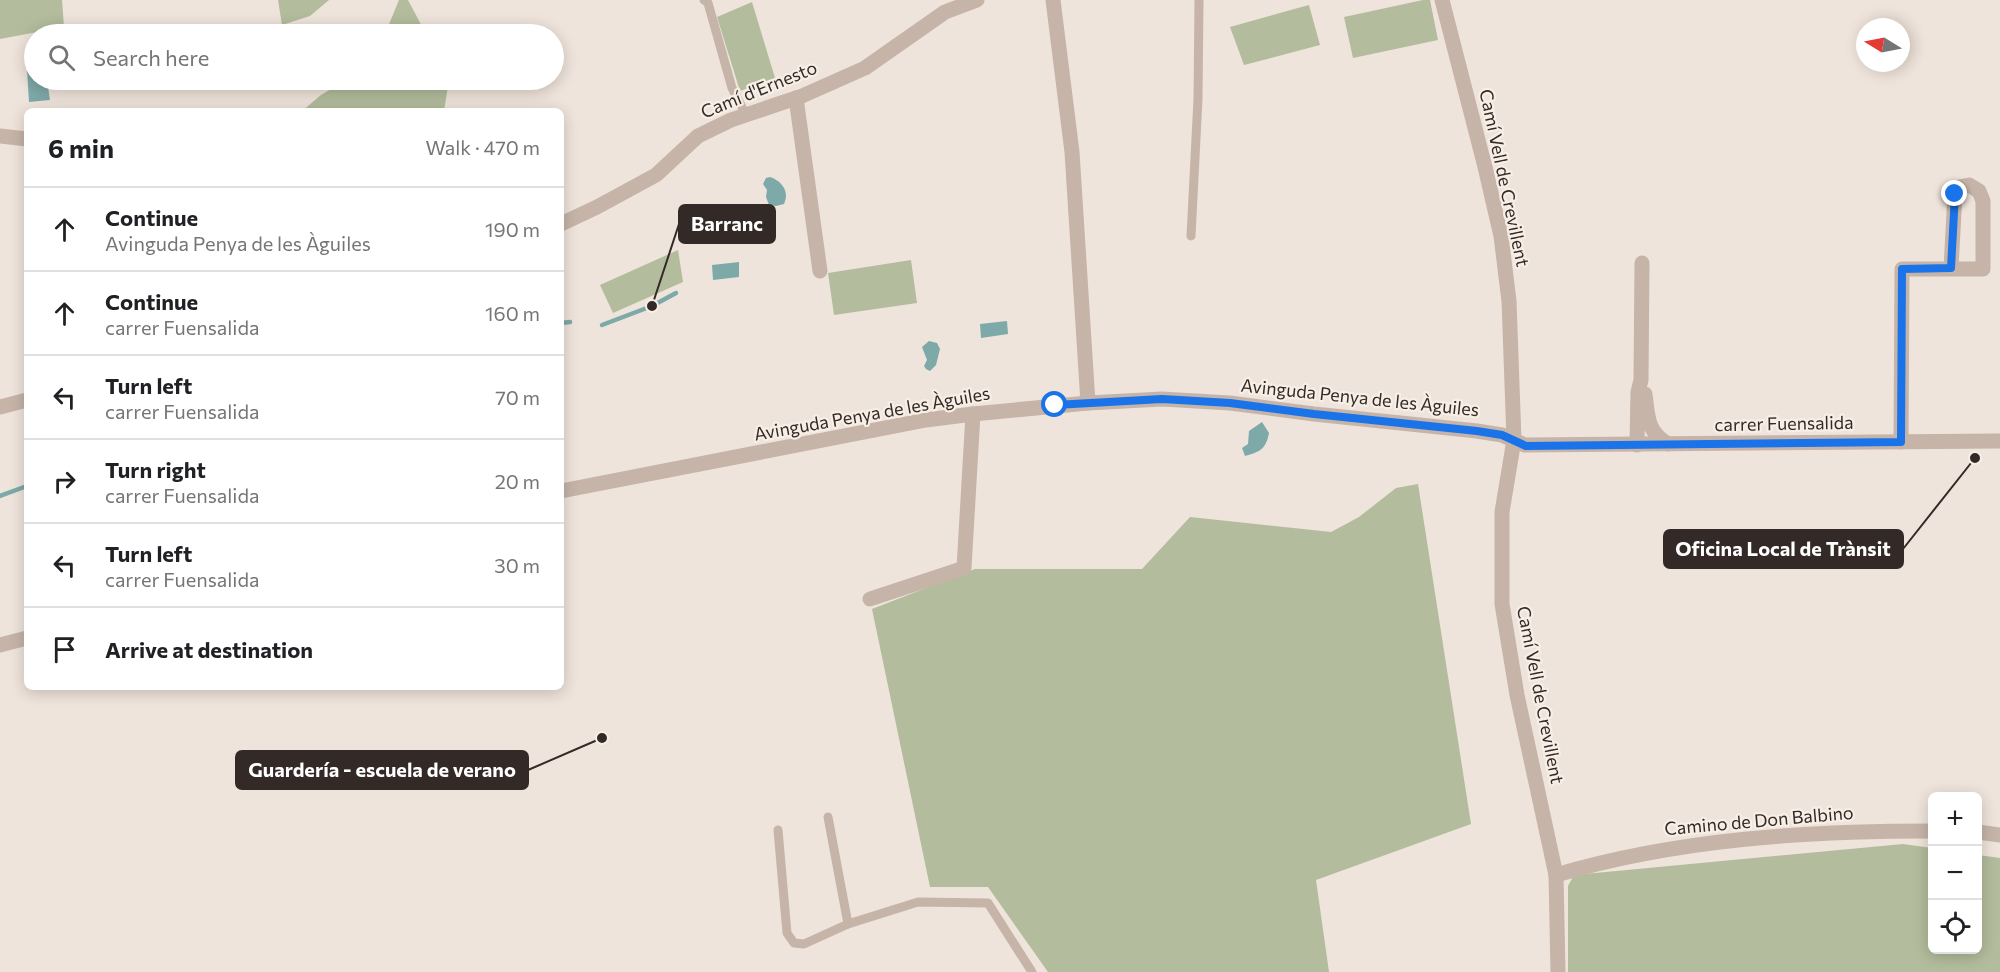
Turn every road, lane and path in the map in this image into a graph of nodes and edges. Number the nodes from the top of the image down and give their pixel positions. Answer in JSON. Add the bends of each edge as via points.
{"nodes":[{"id":1,"x":704,"y":0,"type":"edge"},
{"id":2,"x":1053,"y":0,"type":"edge"},
{"id":3,"x":1199,"y":0,"type":"edge"},
{"id":4,"x":1442,"y":0,"type":"edge"},
{"id":5,"x":974,"y":1,"type":"edge"},
{"id":6,"x":796,"y":98,"type":"junction"},
{"id":7,"x":746,"y":115,"type":"junction"},
{"id":8,"x":0,"y":136,"type":"edge"},
{"id":9,"x":24,"y":139,"type":"edge"},
{"id":10,"x":564,"y":223,"type":"edge"},
{"id":11,"x":1191,"y":236,"type":"dead end"},
{"id":12,"x":1642,"y":263,"type":"dead end"},
{"id":13,"x":1951,"y":268,"type":"junction"},
{"id":14,"x":820,"y":271,"type":"dead end"},
{"id":15,"x":1641,"y":380,"type":"junction"},
{"id":16,"x":24,"y":401,"type":"edge"},
{"id":17,"x":1088,"y":403,"type":"junction"},
{"id":18,"x":0,"y":407,"type":"edge"},
{"id":19,"x":973,"y":414,"type":"junction"},
{"id":20,"x":1514,"y":440,"type":"junction"},
{"id":21,"x":2000,"y":441,"type":"edge"},
{"id":22,"x":1901,"y":442,"type":"junction"},
{"id":23,"x":1668,"y":444,"type":"junction"},
{"id":24,"x":1637,"y":445,"type":"junction"},
{"id":25,"x":564,"y":490,"type":"edge"},
{"id":26,"x":870,"y":600,"type":"dead end"},
{"id":27,"x":24,"y":639,"type":"edge"},
{"id":28,"x":0,"y":645,"type":"edge"},
{"id":29,"x":828,"y":817,"type":"dead end"},
{"id":30,"x":778,"y":830,"type":"dead end"},
{"id":31,"x":1928,"y":831,"type":"edge"},
{"id":32,"x":1982,"y":832,"type":"edge"},
{"id":33,"x":2000,"y":834,"type":"edge"},
{"id":34,"x":1556,"y":875,"type":"junction"},
{"id":35,"x":848,"y":924,"type":"junction"},
{"id":36,"x":1032,"y":972,"type":"edge"},
{"id":37,"x":1558,"y":972,"type":"edge"}],
"edges":[{"from":1,"to":7,"type":"lane","via":[[732,88]]},
{"from":2,"to":17,"type":"street","via":[[1072,152]]},
{"from":3,"to":11,"type":"lane"},
{"from":4,"to":20,"type":"street","name":"Camí Vell de Crevillent","via":[[1501,236],[1509,302]]},
{"from":5,"to":6,"type":"street","name":"Camí d'Ernesto","via":[[945,12],[865,68]]},
{"from":6,"to":7,"type":"street","name":"Camí d'Ernesto"},
{"from":6,"to":14,"type":"street"},
{"from":7,"to":10,"type":"street","name":"Camí d'Ernesto","via":[[698,136],[656,175]]},
{"from":8,"to":9,"type":"street"},
{"from":12,"to":15,"type":"street"},
{"from":13,"to":13,"type":"street","via":[[1955,194],[1969,185],[1979,191],[1983,201],[1983,269]]},
{"from":13,"to":22,"type":"street","via":[[1902,269]]},
{"from":15,"to":23,"type":"street","via":[[1651,428],[1655,436]]},
{"from":15,"to":24,"type":"street"},
{"from":16,"to":18,"type":"street"},
{"from":17,"to":19,"type":"street","name":"Avinguda Penya de les Àguiles"},
{"from":17,"to":20,"type":"street","name":"Avinguda Penya de les Àguiles","via":[[1162,399],[1230,403],[1477,431]]},
{"from":19,"to":25,"type":"street","name":"Avinguda Penya de les Àguiles"},
{"from":19,"to":26,"type":"street","via":[[964,568]]},
{"from":20,"to":24,"type":"street","name":"carrer Fuensalida","via":[[1526,446]]},
{"from":20,"to":34,"type":"street","name":"Camí Vell de Crevillent","via":[[1502,512],[1502,604]]},
{"from":21,"to":22,"type":"street","name":"carrer Fuensalida"},
{"from":22,"to":23,"type":"street","name":"carrer Fuensalida"},
{"from":23,"to":24,"type":"street","name":"carrer Fuensalida"},
{"from":27,"to":28,"type":"street"},
{"from":29,"to":35,"type":"lane"},
{"from":30,"to":35,"type":"lane","via":[[787,933],[794,943],[804,944]]},
{"from":31,"to":34,"type":"street","name":"Camino de Don Balbino","via":[[1864,831],[1702,843]]},
{"from":32,"to":33,"type":"street"},
{"from":34,"to":37,"type":"street","name":"Camí Vell de Crevillent"},
{"from":35,"to":36,"type":"lane","via":[[918,902],[988,903]]}]}
